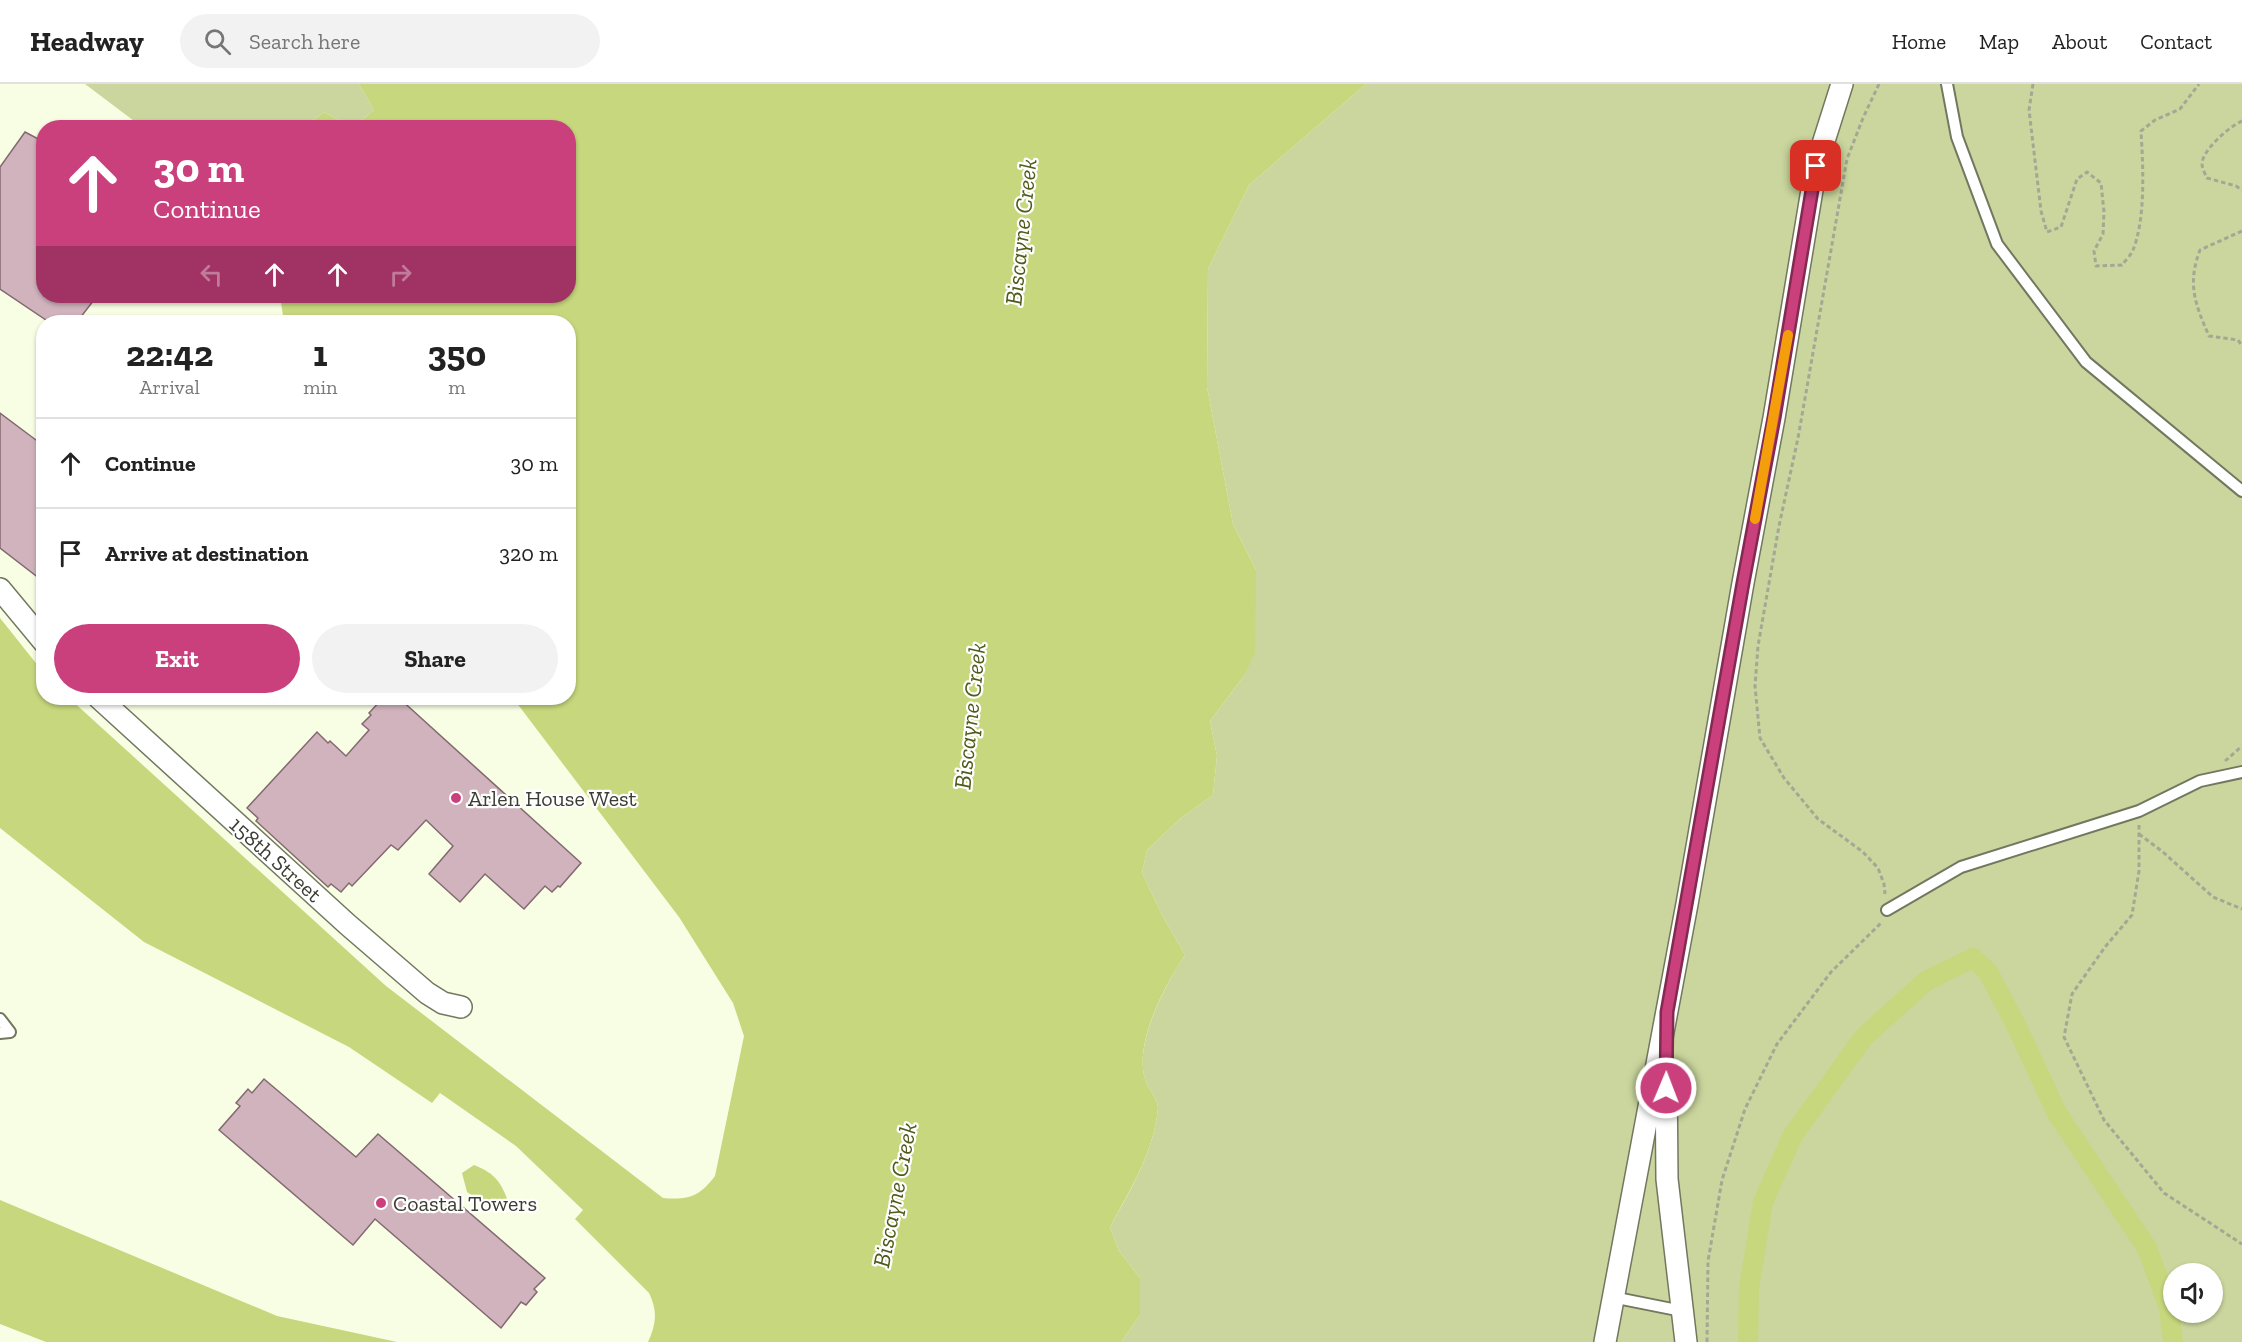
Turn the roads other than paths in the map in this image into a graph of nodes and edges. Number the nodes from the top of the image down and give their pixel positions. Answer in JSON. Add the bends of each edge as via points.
{"nodes":[{"id":1,"x":1842,"y":84,"type":"edge"},
{"id":2,"x":1947,"y":84,"type":"edge"},
{"id":3,"x":2242,"y":491,"type":"edge"},
{"id":4,"x":0,"y":589,"type":"edge"},
{"id":5,"x":36,"y":632,"type":"edge"},
{"id":6,"x":107,"y":705,"type":"edge"},
{"id":7,"x":2242,"y":772,"type":"edge"},
{"id":8,"x":1887,"y":910,"type":"road end"},
{"id":9,"x":461,"y":1007,"type":"dead end"},
{"id":10,"x":1667,"y":1012,"type":"junction"},
{"id":11,"x":0,"y":1019,"type":"edge"},
{"id":12,"x":0,"y":1033,"type":"edge"},
{"id":13,"x":1612,"y":1297,"type":"junction"},
{"id":14,"x":1682,"y":1311,"type":"junction"},
{"id":15,"x":1605,"y":1342,"type":"edge"},
{"id":16,"x":1686,"y":1342,"type":"edge"}],
"edges":[{"from":1,"to":10,"type":"street","via":[[1816,166]]},
{"from":2,"to":3,"type":"lane","via":[[1957,137],[1997,244],[2086,362]]},
{"from":4,"to":5,"type":"street"},
{"from":6,"to":9,"type":"street","name":"158th Street","via":[[427,993],[443,1003]]},
{"from":7,"to":8,"type":"lane","via":[[2200,780],[2139,811],[1960,867]]},
{"from":10,"to":13,"type":"street"},
{"from":10,"to":14,"type":"street","via":[[1667,1179]]},
{"from":11,"to":12,"type":"lane","via":[[10,1032]]},
{"from":13,"to":14,"type":"lane"},
{"from":13,"to":15,"type":"street"},
{"from":14,"to":16,"type":"street"}]}
